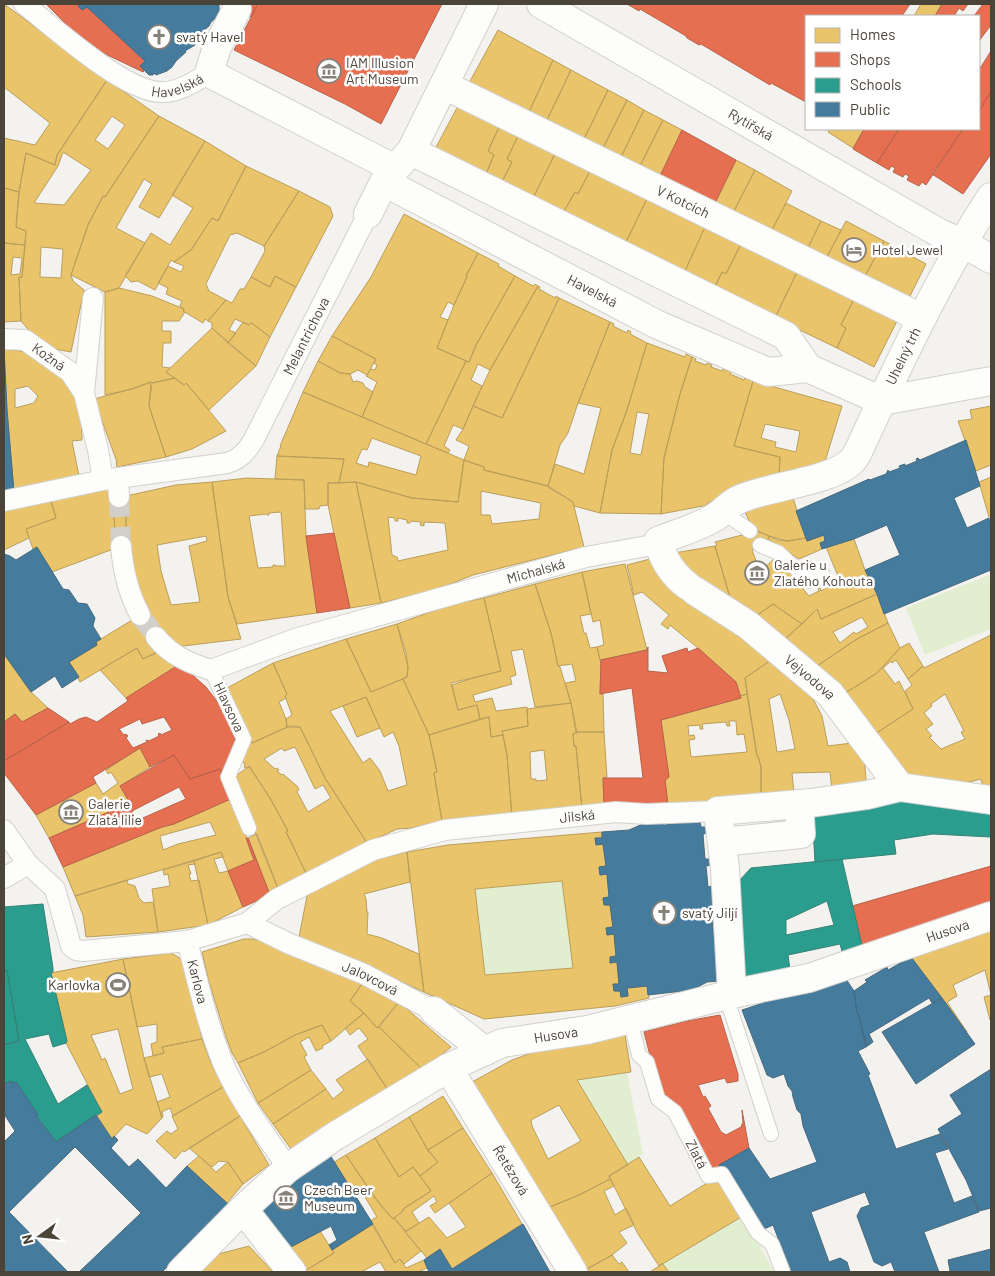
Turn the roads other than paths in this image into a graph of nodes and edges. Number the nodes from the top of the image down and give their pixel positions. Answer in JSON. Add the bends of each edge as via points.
{"nodes":[{"id":1,"x":24,"y":4,"type":"edge"},
{"id":2,"x":484,"y":4,"type":"edge"},
{"id":3,"x":541,"y":4,"type":"edge"},
{"id":4,"x":237,"y":9,"type":"dead end"},
{"id":5,"x":209,"y":73,"type":"junction"},
{"id":6,"x":444,"y":85,"type":"junction"},
{"id":7,"x":397,"y":167,"type":"junction"},
{"id":8,"x":991,"y":197,"type":"edge"},
{"id":9,"x":368,"y":214,"type":"joint"},
{"id":10,"x":963,"y":243,"type":"junction"},
{"id":11,"x":991,"y":259,"type":"edge"},
{"id":12,"x":93,"y":298,"type":"dead end"},
{"id":13,"x":922,"y":319,"type":"junction"},
{"id":14,"x":4,"y":339,"type":"edge"},
{"id":15,"x":808,"y":368,"type":"junction"},
{"id":16,"x":991,"y":381,"type":"edge"},
{"id":17,"x":84,"y":393,"type":"junction"},
{"id":18,"x":882,"y":401,"type":"junction"},
{"id":19,"x":114,"y":485,"type":"junction"},
{"id":20,"x":4,"y":501,"type":"edge"},
{"id":21,"x":723,"y":512,"type":"junction"},
{"id":22,"x":750,"y":532,"type":"dead end"},
{"id":23,"x":658,"y":541,"type":"junction"},
{"id":24,"x":760,"y":545,"type":"dead end"},
{"id":25,"x":121,"y":546,"type":"tunnel mouth"},
{"id":26,"x":822,"y":575,"type":"dead end"},
{"id":27,"x":140,"y":615,"type":"tunnel mouth"},
{"id":28,"x":156,"y":637,"type":"tunnel mouth"},
{"id":29,"x":211,"y":670,"type":"junction"},
{"id":30,"x":900,"y":787,"type":"junction"},
{"id":31,"x":991,"y":800,"type":"edge"},
{"id":32,"x":799,"y":804,"type":"junction"},
{"id":33,"x":718,"y":811,"type":"junction"},
{"id":34,"x":249,"y":828,"type":"dead end"},
{"id":35,"x":4,"y":830,"type":"edge"},
{"id":36,"x":722,"y":842,"type":"junction"},
{"id":37,"x":28,"y":864,"type":"junction"},
{"id":38,"x":4,"y":878,"type":"edge"},
{"id":39,"x":991,"y":916,"type":"edge"},
{"id":40,"x":247,"y":923,"type":"junction"},
{"id":41,"x":187,"y":941,"type":"junction"},
{"id":42,"x":729,"y":995,"type":"junction"},
{"id":43,"x":434,"y":1011,"type":"joint"},
{"id":44,"x":630,"y":1019,"type":"junction"},
{"id":45,"x":485,"y":1051,"type":"junction"},
{"id":46,"x":448,"y":1068,"type":"junction"},
{"id":47,"x":770,"y":1134,"type":"dead end"},
{"id":48,"x":288,"y":1168,"type":"junction"},
{"id":49,"x":243,"y":1209,"type":"junction"},
{"id":50,"x":182,"y":1272,"type":"edge"},
{"id":51,"x":292,"y":1272,"type":"edge"},
{"id":52,"x":573,"y":1272,"type":"edge"},
{"id":53,"x":783,"y":1272,"type":"edge"}],
"edges":[{"from":1,"to":5,"type":"street","name":"Havelská","via":[[110,71],[145,90],[167,92],[183,88]]},
{"from":2,"to":6,"type":"street","name":"Melantrichova"},
{"from":3,"to":10,"type":"street","name":"Rytířská","via":[[942,234]]},
{"from":4,"to":5,"type":"street","via":[[217,46]]},
{"from":5,"to":7,"type":"street","name":"Havelská"},
{"from":6,"to":7,"type":"street","name":"Melantrichova"},
{"from":6,"to":13,"type":"street","name":"V Kotcích"},
{"from":7,"to":9,"type":"street","name":"Melantrichova"},
{"from":7,"to":15,"type":"street","name":"Havelská","via":[[786,336]]},
{"from":7,"to":15,"type":"street","name":"Havelská","via":[[656,324],[768,372]]},
{"from":8,"to":10,"type":"street","name":"Uhelný trh"},
{"from":9,"to":19,"type":"street","name":"Melantrichova","via":[[250,447],[243,455],[228,463]]},
{"from":10,"to":11,"type":"street"},
{"from":10,"to":13,"type":"street","name":"Uhelný trh"},
{"from":12,"to":17,"type":"street","name":"Kožná"},
{"from":13,"to":18,"type":"street","name":"Uhelný trh"},
{"from":14,"to":17,"type":"street","name":"Kožná","via":[[25,340],[70,372]]},
{"from":15,"to":18,"type":"street","name":"Havelská"},
{"from":16,"to":18,"type":"street","name":"Uhelný trh"},
{"from":17,"to":19,"type":"street","name":"Kožná","via":[[98,450]]},
{"from":18,"to":21,"type":"street","name":"Michalská","via":[[858,452],[842,469],[740,498]]},
{"from":19,"to":20,"type":"street","name":"Melantrichova"},
{"from":21,"to":22,"type":"lane"},
{"from":21,"to":23,"type":"street","name":"Michalská"},
{"from":23,"to":29,"type":"street","name":"Michalská","via":[[586,557],[302,636]]},
{"from":23,"to":30,"type":"street","name":"Vejvodova","via":[[663,557],[680,580],[748,625],[830,694]]},
{"from":24,"to":26,"type":"lane","via":[[780,553],[809,581]]},
{"from":25,"to":27,"type":"street","via":[[124,576]]},
{"from":28,"to":29,"type":"street","via":[[180,658]]},
{"from":29,"to":34,"type":"lane","name":"Hlavsova","via":[[244,739],[228,777]]},
{"from":30,"to":31,"type":"street","name":"Jilská"},
{"from":30,"to":32,"type":"street","name":"Jilská"},
{"from":32,"to":33,"type":"street","name":"Jilská"},
{"from":32,"to":36,"type":"street","via":[[801,834]]},
{"from":33,"to":36,"type":"street"},
{"from":33,"to":40,"type":"street","name":"Jilská","via":[[616,812],[445,830],[373,850],[277,899]]},
{"from":35,"to":37,"type":"street"},
{"from":36,"to":42,"type":"street","via":[[730,939]]},
{"from":37,"to":38,"type":"street"},
{"from":37,"to":41,"type":"street","name":"Karlova","via":[[55,889],[70,946],[76,950]]},
{"from":39,"to":42,"type":"street","name":"Husova","via":[[809,978]]},
{"from":40,"to":41,"type":"street","name":"Jilská"},
{"from":40,"to":43,"type":"street","name":"Jalovcová","via":[[364,974]]},
{"from":41,"to":48,"type":"street","name":"Karlova","via":[[224,1064],[247,1107]]},
{"from":42,"to":44,"type":"street","name":"Husova"},
{"from":42,"to":47,"type":"lane"},
{"from":43,"to":45,"type":"street","name":"Jalovcová"},
{"from":44,"to":45,"type":"street","name":"Husova","via":[[587,1030],[502,1043]]},
{"from":44,"to":53,"type":"lane","name":"Zlatá","via":[[639,1055],[647,1062],[658,1099],[675,1112],[708,1176],[722,1174],[758,1233],[772,1244]]},
{"from":45,"to":46,"type":"street","name":"Husova"},
{"from":46,"to":48,"type":"street","name":"Husova"},
{"from":46,"to":52,"type":"street","name":"Řetězová"},
{"from":48,"to":49,"type":"street","name":"Husova"},
{"from":49,"to":50,"type":"street","name":"Husova"},
{"from":49,"to":51,"type":"street"}]}
